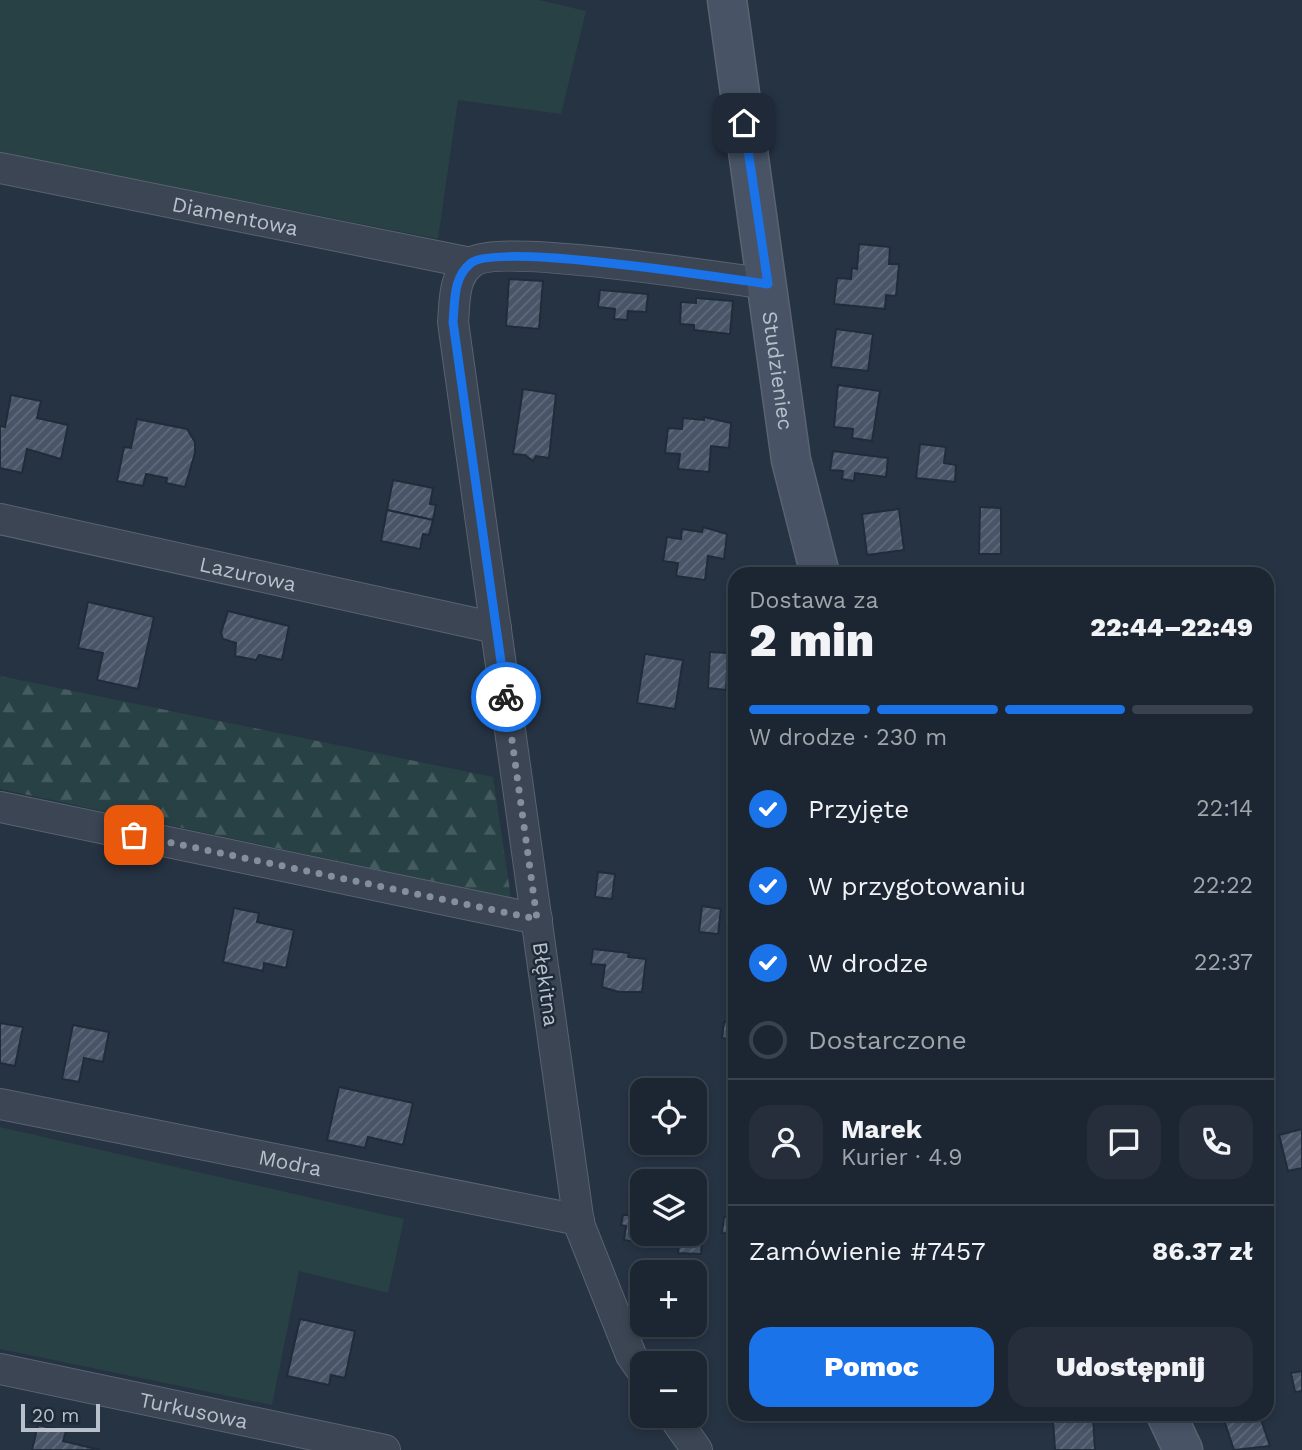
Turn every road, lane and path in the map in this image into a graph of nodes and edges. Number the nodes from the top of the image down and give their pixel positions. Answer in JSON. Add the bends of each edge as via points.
{"nodes":[{"id":1,"x":727,"y":0,"type":"edge"},
{"id":2,"x":0,"y":168,"type":"edge"},
{"id":3,"x":471,"y":263,"type":"junction"},
{"id":4,"x":768,"y":284,"type":"junction"},
{"id":5,"x":0,"y":519,"type":"edge"},
{"id":6,"x":818,"y":567,"type":"edge"},
{"id":7,"x":496,"y":628,"type":"junction"},
{"id":8,"x":0,"y":807,"type":"edge"},
{"id":9,"x":537,"y":919,"type":"junction"},
{"id":10,"x":0,"y":1104,"type":"edge"},
{"id":11,"x":579,"y":1220,"type":"junction"},
{"id":12,"x":630,"y":1352,"type":"edge"},
{"id":13,"x":0,"y":1369,"type":"edge"},
{"id":14,"x":1169,"y":1421,"type":"edge"},
{"id":15,"x":681,"y":1428,"type":"edge"},
{"id":16,"x":386,"y":1450,"type":"edge"},
{"id":17,"x":697,"y":1450,"type":"edge"},
{"id":18,"x":1183,"y":1450,"type":"edge"}],
"edges":[{"from":1,"to":4,"type":"street","name":"Studzieniec"},
{"from":2,"to":3,"type":"street","name":"Diamentowa"},
{"from":3,"to":4,"type":"street","via":[[485,257],[535,256]]},
{"from":3,"to":7,"type":"street","name":"Błękitna","via":[[456,284],[453,322]]},
{"from":4,"to":6,"type":"street","name":"Studzieniec","via":[[791,460]]},
{"from":5,"to":7,"type":"street","name":"Lazurowa"},
{"from":7,"to":9,"type":"street","name":"Błękitna"},
{"from":8,"to":9,"type":"street"},
{"from":9,"to":11,"type":"street","name":"Błękitna"},
{"from":10,"to":11,"type":"street","name":"Modra"},
{"from":11,"to":12,"type":"street","name":"Błękitna"},
{"from":13,"to":16,"type":"street","name":"Turkusowa"},
{"from":14,"to":18,"type":"street"},
{"from":15,"to":17,"type":"street"}]}
